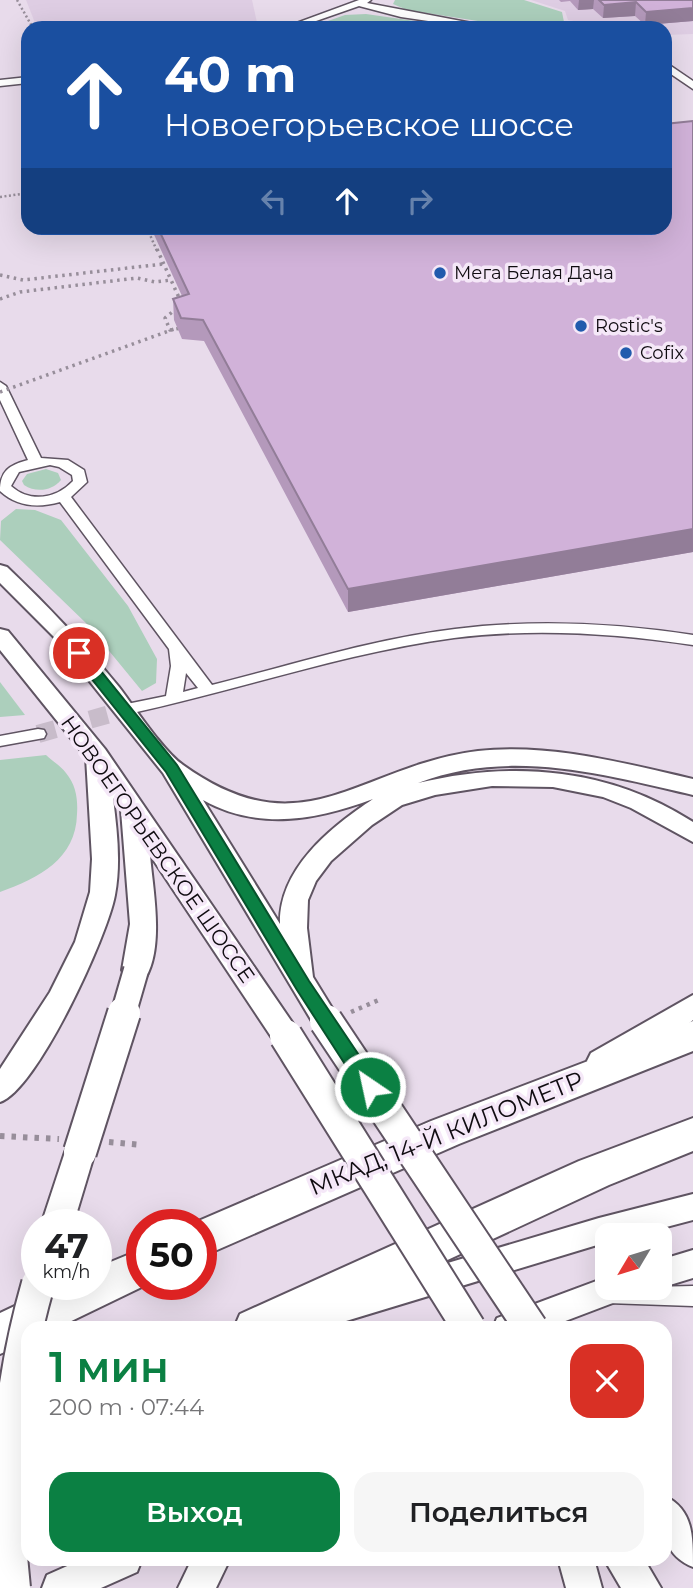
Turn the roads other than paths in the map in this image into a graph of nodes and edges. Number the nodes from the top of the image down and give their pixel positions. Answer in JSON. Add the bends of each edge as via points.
{"nodes":[{"id":1,"x":363,"y":1,"type":"edge"},
{"id":2,"x":443,"y":20,"type":"joint"},
{"id":3,"x":307,"y":21,"type":"edge"},
{"id":4,"x":449,"y":21,"type":"edge"},
{"id":5,"x":672,"y":70,"type":"edge"},
{"id":6,"x":21,"y":81,"type":"edge"},
{"id":7,"x":0,"y":83,"type":"edge"},
{"id":8,"x":693,"y":86,"type":"edge"},
{"id":9,"x":0,"y":386,"type":"edge"},
{"id":10,"x":36,"y":462,"type":"junction"},
{"id":11,"x":5,"y":474,"type":"edge"},
{"id":12,"x":63,"y":497,"type":"junction"},
{"id":13,"x":20,"y":499,"type":"junction"},
{"id":14,"x":0,"y":508,"type":"edge"},
{"id":15,"x":0,"y":571,"type":"edge"},
{"id":16,"x":0,"y":636,"type":"edge"},
{"id":17,"x":693,"y":640,"type":"edge"},
{"id":18,"x":175,"y":650,"type":"junction"},
{"id":19,"x":208,"y":691,"type":"junction"},
{"id":20,"x":174,"y":700,"type":"junction"},
{"id":21,"x":128,"y":709,"type":"tunnel mouth"},
{"id":22,"x":38,"y":734,"type":"tunnel mouth"},
{"id":23,"x":0,"y":741,"type":"edge"},
{"id":24,"x":97,"y":754,"type":"junction"},
{"id":25,"x":172,"y":769,"type":"junction"},
{"id":26,"x":693,"y":787,"type":"edge"},
{"id":27,"x":133,"y":810,"type":"junction"},
{"id":28,"x":693,"y":834,"type":"edge"},
{"id":29,"x":303,"y":985,"type":"junction"},
{"id":30,"x":693,"y":1005,"type":"edge"},
{"id":31,"x":693,"y":1036,"type":"edge"},
{"id":32,"x":0,"y":1091,"type":"edge"},
{"id":33,"x":537,"y":1094,"type":"junction"},
{"id":34,"x":693,"y":1134,"type":"edge"},
{"id":35,"x":693,"y":1207,"type":"edge"},
{"id":36,"x":62,"y":1209,"type":"edge"},
{"id":37,"x":217,"y":1232,"type":"edge"},
{"id":38,"x":693,"y":1264,"type":"edge"},
{"id":39,"x":672,"y":1270,"type":"edge"},
{"id":40,"x":126,"y":1275,"type":"edge"},
{"id":41,"x":595,"y":1295,"type":"edge"},
{"id":42,"x":672,"y":1295,"type":"edge"},
{"id":43,"x":693,"y":1296,"type":"edge"},
{"id":44,"x":34,"y":1300,"type":"edge"},
{"id":45,"x":28,"y":1321,"type":"edge"},
{"id":46,"x":28,"y":1321,"type":"edge"},
{"id":47,"x":271,"y":1321,"type":"edge"},
{"id":48,"x":299,"y":1321,"type":"edge"},
{"id":49,"x":466,"y":1321,"type":"edge"},
{"id":50,"x":527,"y":1321,"type":"edge"},
{"id":51,"x":527,"y":1321,"type":"edge"},
{"id":52,"x":21,"y":1324,"type":"edge"},
{"id":53,"x":0,"y":1334,"type":"edge"},
{"id":54,"x":21,"y":1349,"type":"edge"},
{"id":55,"x":21,"y":1444,"type":"edge"},
{"id":56,"x":0,"y":1455,"type":"edge"},
{"id":57,"x":672,"y":1522,"type":"edge"},
{"id":58,"x":693,"y":1549,"type":"edge"},
{"id":59,"x":109,"y":1566,"type":"edge"},
{"id":60,"x":208,"y":1566,"type":"edge"},
{"id":61,"x":578,"y":1566,"type":"edge"},
{"id":62,"x":627,"y":1566,"type":"edge"},
{"id":63,"x":14,"y":1588,"type":"edge"},
{"id":64,"x":60,"y":1588,"type":"edge"},
{"id":65,"x":196,"y":1588,"type":"edge"},
{"id":66,"x":584,"y":1588,"type":"edge"},
{"id":67,"x":643,"y":1588,"type":"edge"}],
"edges":[{"from":1,"to":2,"type":"street"},
{"from":1,"to":3,"type":"street"},
{"from":2,"to":4,"type":"street"},
{"from":5,"to":8,"type":"street"},
{"from":6,"to":7,"type":"street"},
{"from":9,"to":10,"type":"street"},
{"from":10,"to":11,"type":"street"},
{"from":10,"to":12,"type":"street","via":[[63,463],[79,473],[75,490]]},
{"from":11,"to":13,"type":"street","via":[[4,487]]},
{"from":12,"to":13,"type":"street"},
{"from":12,"to":18,"type":"street"},
{"from":13,"to":14,"type":"street"},
{"from":15,"to":25,"type":"main road","name":"НОВОЕГОРЬЕВСКОЕ ШОССЕ","via":[[63,634]]},
{"from":16,"to":24,"type":"main road","name":"НОВОЕГОРЬЕВСКОЕ ШОССЕ"},
{"from":17,"to":19,"type":"street","via":[[556,628],[490,630],[391,645]]},
{"from":18,"to":19,"type":"street"},
{"from":18,"to":20,"type":"street","via":[[179,666]]},
{"from":19,"to":20,"type":"street"},
{"from":20,"to":21,"type":"street"},
{"from":22,"to":23,"type":"street"},
{"from":24,"to":27,"type":"main road","name":"НОВОЕГОРЬЕВСКОЕ ШОССЕ"},
{"from":24,"to":32,"type":"main road","via":[[105,855],[103,894],[70,979]]},
{"from":25,"to":26,"type":"main road","via":[[231,804],[264,813],[295,814],[326,807],[424,769],[477,759],[531,757],[582,762]]},
{"from":25,"to":29,"type":"main road","name":"НОВОЕГОРЬЕВСКОЕ ШОССЕ"},
{"from":27,"to":36,"type":"main road","bridge":true,"via":[[142,924],[136,970]]},
{"from":27,"to":49,"type":"main road","name":"НОВОЕГОРЬЕВСКОЕ ШОССЕ","bridge":true,"via":[[286,1036]]},
{"from":28,"to":29,"type":"main road","via":[[631,797],[584,783],[532,776],[464,782],[393,799],[326,849],[306,877],[295,900],[293,928]]},
{"from":29,"to":50,"type":"main road","name":"НОВОЕГОРЬЕВСКОЕ ШОССЕ","bridge":true,"via":[[336,1017]]},
{"from":30,"to":33,"type":"main road","via":[[656,1031]]},
{"from":31,"to":33,"type":"highway","name":"МКАД, 14-Й КИЛОМЕТР"},
{"from":33,"to":37,"type":"highway","name":"МКАД, 14-Й КИЛОМЕТР"},
{"from":34,"to":47,"type":"highway","via":[[594,1173]]},
{"from":35,"to":48,"type":"main road"},
{"from":38,"to":39,"type":"main road"},
{"from":40,"to":45,"type":"highway"},
{"from":41,"to":51,"type":"main road"},
{"from":42,"to":43,"type":"street"},
{"from":44,"to":46,"type":"main road","bridge":true},
{"from":52,"to":53,"type":"highway"},
{"from":54,"to":63,"type":"main road","bridge":true,"via":[[8,1399],[0,1496]]},
{"from":55,"to":56,"type":"highway"},
{"from":57,"to":58,"type":"main road"},
{"from":59,"to":64,"type":"main road"},
{"from":60,"to":65,"type":"main road"},
{"from":61,"to":66,"type":"main road"},
{"from":62,"to":67,"type":"main road"}]}
